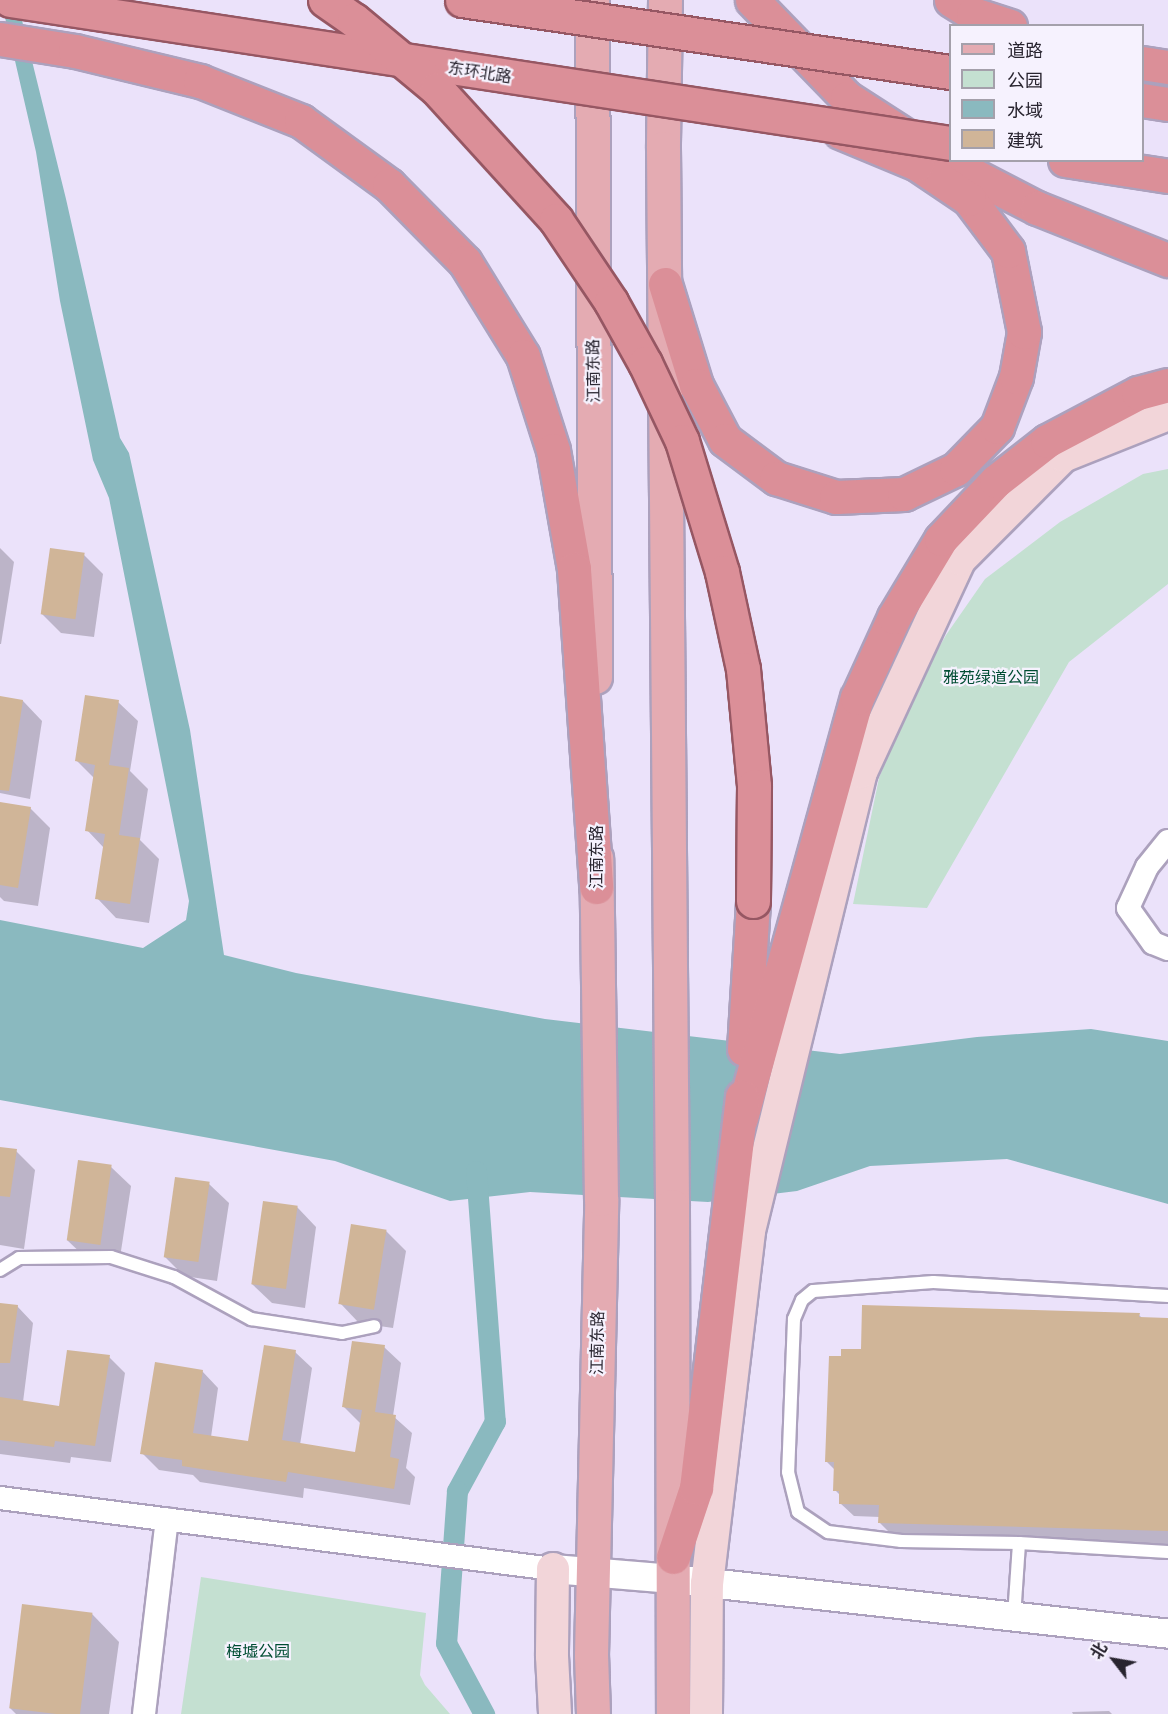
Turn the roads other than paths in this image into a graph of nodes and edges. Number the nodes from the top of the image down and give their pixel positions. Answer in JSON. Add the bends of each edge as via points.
{"nodes":[{"id":1,"x":10,"y":0,"type":"edge"},
{"id":2,"x":325,"y":0,"type":"edge"},
{"id":3,"x":462,"y":0,"type":"edge"},
{"id":4,"x":592,"y":0,"type":"edge"},
{"id":5,"x":665,"y":0,"type":"edge"},
{"id":6,"x":752,"y":0,"type":"edge"},
{"id":7,"x":951,"y":0,"type":"edge"},
{"id":8,"x":1004,"y":24,"type":"edge"},
{"id":9,"x":0,"y":39,"type":"edge"},
{"id":10,"x":1144,"y":63,"type":"edge"},
{"id":11,"x":1168,"y":68,"type":"edge"},
{"id":12,"x":949,"y":72,"type":"edge"},
{"id":13,"x":1144,"y":100,"type":"edge"},
{"id":14,"x":1168,"y":104,"type":"edge"},
{"id":15,"x":819,"y":123,"type":"junction"},
{"id":16,"x":949,"y":143,"type":"edge"},
{"id":17,"x":1078,"y":162,"type":"edge"},
{"id":18,"x":1168,"y":176,"type":"edge"},
{"id":19,"x":1168,"y":260,"type":"edge"},
{"id":20,"x":665,"y":284,"type":"junction"},
{"id":21,"x":1168,"y":385,"type":"edge"},
{"id":22,"x":1168,"y":414,"type":"edge"},
{"id":23,"x":1168,"y":841,"type":"edge"},
{"id":24,"x":596,"y":887,"type":"junction"},
{"id":25,"x":1168,"y":949,"type":"edge"},
{"id":26,"x":755,"y":1024,"type":"junction"},
{"id":27,"x":0,"y":1270,"type":"edge"},
{"id":28,"x":1168,"y":1296,"type":"edge"},
{"id":29,"x":374,"y":1326,"type":"dead end"},
{"id":30,"x":0,"y":1498,"type":"edge"},
{"id":31,"x":167,"y":1519,"type":"junction"},
{"id":32,"x":1019,"y":1543,"type":"junction"},
{"id":33,"x":1168,"y":1552,"type":"edge"},
{"id":34,"x":673,"y":1568,"type":"junction"},
{"id":35,"x":553,"y":1569,"type":"junction"},
{"id":36,"x":592,"y":1574,"type":"junction"},
{"id":37,"x":707,"y":1584,"type":"junction"},
{"id":38,"x":1014,"y":1617,"type":"junction"},
{"id":39,"x":1168,"y":1634,"type":"edge"},
{"id":40,"x":144,"y":1714,"type":"edge"},
{"id":41,"x":555,"y":1714,"type":"edge"},
{"id":42,"x":594,"y":1714,"type":"edge"},
{"id":43,"x":673,"y":1714,"type":"edge"},
{"id":44,"x":706,"y":1714,"type":"edge"}],
"edges":[{"from":1,"to":15,"type":"highway","name":"东环北路","bridge":true},
{"from":2,"to":26,"type":"highway","bridge":true,"via":[[437,89],[556,220],[611,302],[682,441],[722,573],[743,669],[754,786]]},
{"from":3,"to":12,"type":"highway","bridge":true},
{"from":4,"to":24,"type":"main road","name":"江南东路"},
{"from":5,"to":20,"type":"main road"},
{"from":6,"to":19,"type":"highway","via":[[847,98],[942,159],[1037,208]]},
{"from":7,"to":8,"type":"highway","via":[[973,14]]},
{"from":9,"to":24,"type":"highway","via":[[75,51],[200,81],[300,121],[389,185],[465,262],[523,356],[554,450],[574,569]]},
{"from":10,"to":11,"type":"highway"},
{"from":13,"to":14,"type":"highway"},
{"from":15,"to":16,"type":"highway","name":"东环北路","bridge":true},
{"from":15,"to":20,"type":"highway","bridge":true,"via":[[917,164],[969,199],[1008,251],[1024,332],[1016,377],[997,427],[956,469],[904,494],[836,496],[776,478],[725,440],[696,385]]},
{"from":17,"to":18,"type":"highway"},
{"from":20,"to":34,"type":"main road"},
{"from":21,"to":26,"type":"highway","via":[[1138,393],[1047,441],[996,481],[941,539],[894,617],[857,698]]},
{"from":22,"to":37,"type":"main road","via":[[1063,456],[960,559],[861,772],[750,1231]]},
{"from":23,"to":25,"type":"street","via":[[1147,867],[1128,908],[1153,943]]},
{"from":24,"to":36,"type":"main road","name":"江南东路","via":[[601,1199]]},
{"from":26,"to":34,"type":"highway","via":[[729,1204],[696,1488]]},
{"from":27,"to":29,"type":"lane","via":[[19,1258],[111,1257],[174,1277],[250,1319],[342,1333]]},
{"from":28,"to":32,"type":"lane","via":[[933,1282],[813,1291],[802,1300],[794,1319],[788,1472],[798,1512],[828,1532],[901,1541]]},
{"from":30,"to":31,"type":"street"},
{"from":31,"to":35,"type":"street"},
{"from":31,"to":40,"type":"street"},
{"from":32,"to":33,"type":"lane"},
{"from":32,"to":38,"type":"lane"},
{"from":34,"to":36,"type":"street"},
{"from":34,"to":37,"type":"street"},
{"from":34,"to":43,"type":"main road"},
{"from":35,"to":36,"type":"street"},
{"from":35,"to":41,"type":"main road"},
{"from":36,"to":42,"type":"main road","name":"江南东路"},
{"from":37,"to":38,"type":"street"},
{"from":37,"to":44,"type":"main road"},
{"from":38,"to":39,"type":"street"}]}
